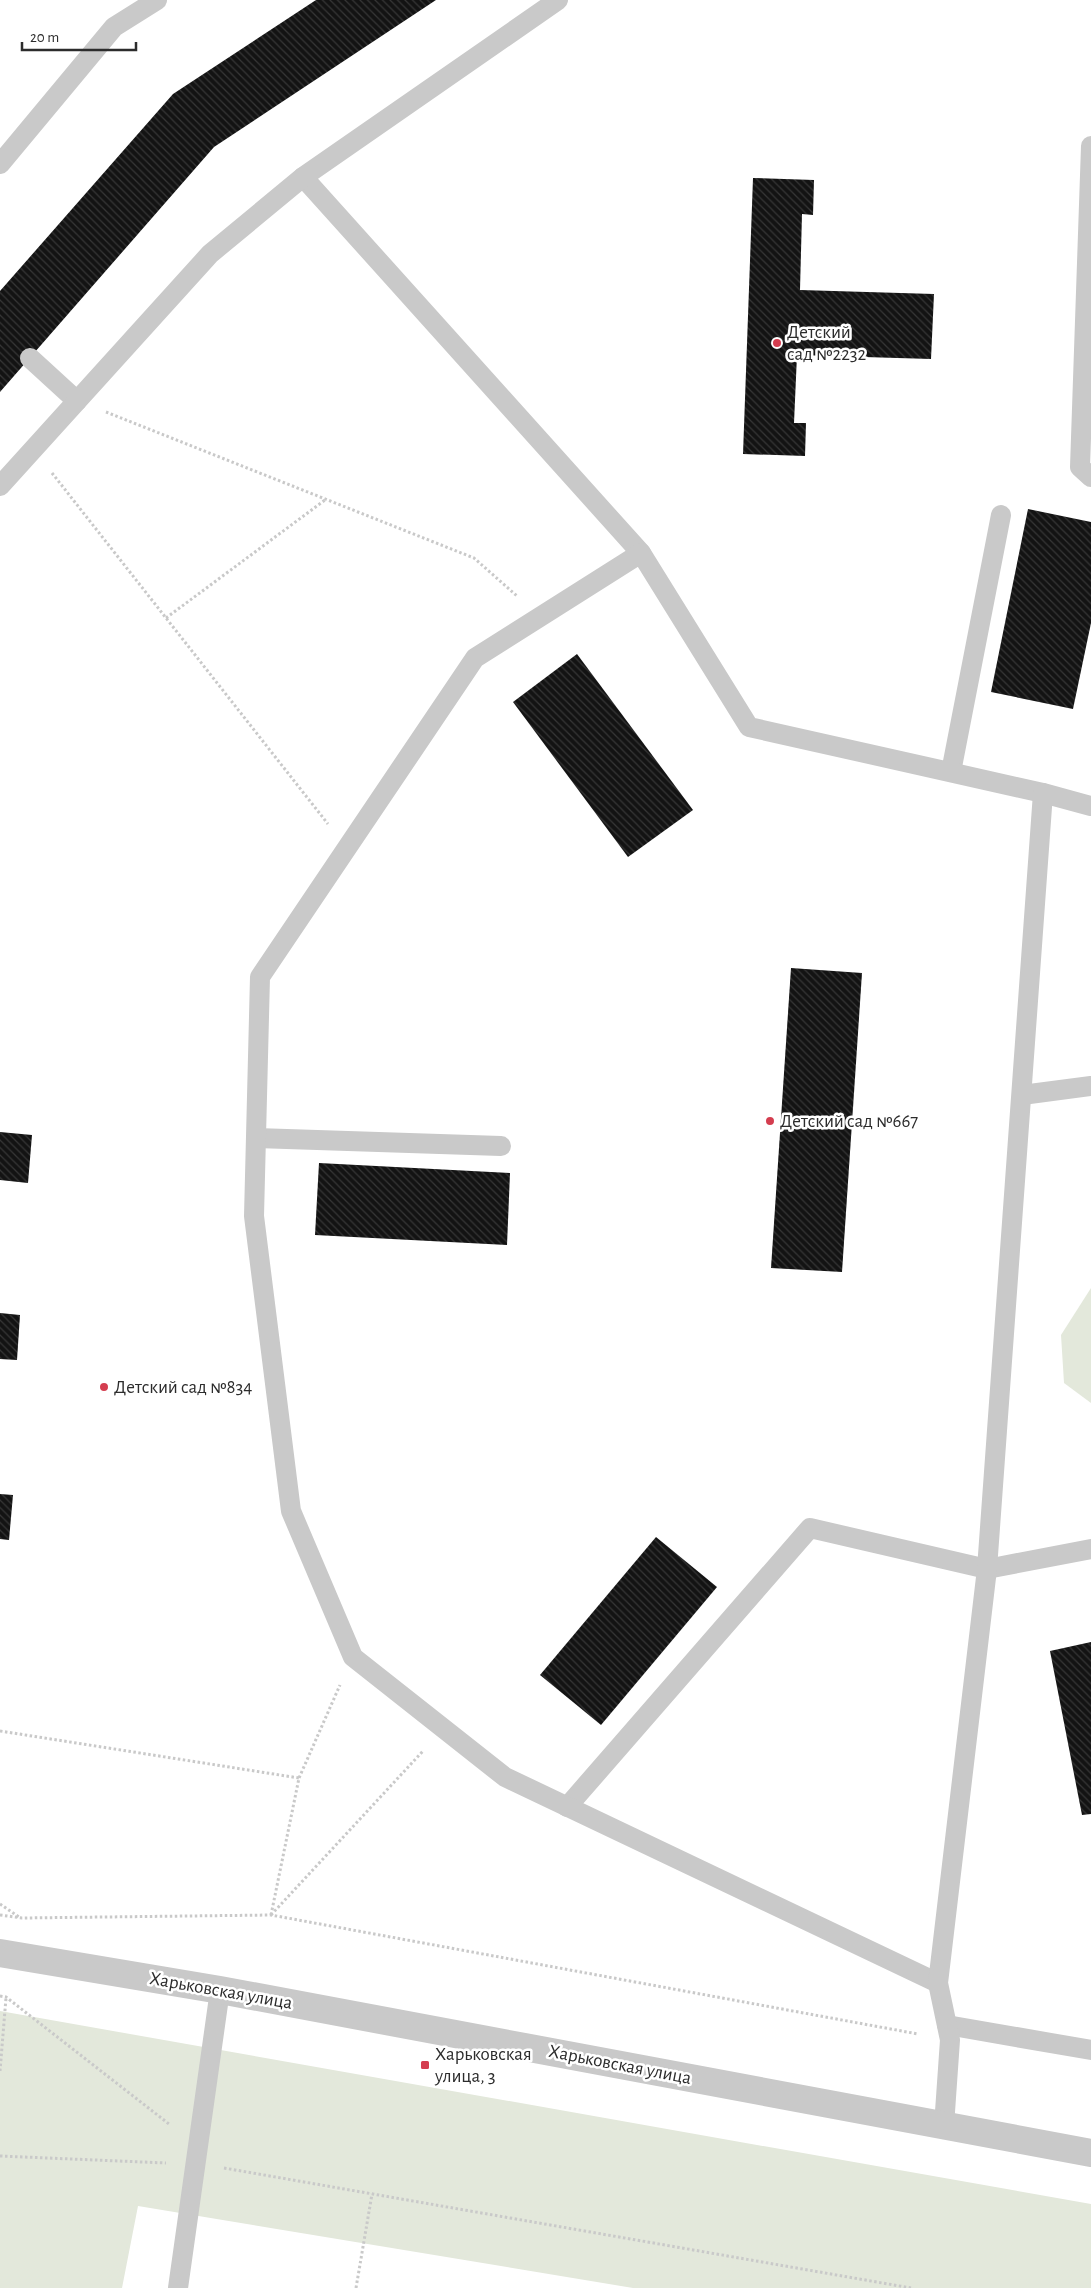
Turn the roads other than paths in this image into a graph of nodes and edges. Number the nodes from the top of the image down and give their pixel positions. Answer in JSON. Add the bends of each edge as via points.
{"nodes":[{"id":1,"x":157,"y":0,"type":"edge"},
{"id":2,"x":558,"y":0,"type":"edge"},
{"id":3,"x":1091,"y":146,"type":"edge"},
{"id":4,"x":0,"y":164,"type":"edge"},
{"id":5,"x":303,"y":177,"type":"junction"},
{"id":6,"x":30,"y":358,"type":"dead end"},
{"id":7,"x":77,"y":401,"type":"junction"},
{"id":8,"x":1091,"y":477,"type":"edge"},
{"id":9,"x":0,"y":486,"type":"edge"},
{"id":10,"x":1001,"y":515,"type":"dead end"},
{"id":11,"x":641,"y":553,"type":"junction"},
{"id":12,"x":952,"y":772,"type":"junction"},
{"id":13,"x":1044,"y":793,"type":"junction"},
{"id":14,"x":1091,"y":806,"type":"edge"},
{"id":15,"x":1091,"y":1086,"type":"edge"},
{"id":16,"x":1022,"y":1095,"type":"junction"},
{"id":17,"x":256,"y":1138,"type":"junction"},
{"id":18,"x":501,"y":1146,"type":"dead end"},
{"id":19,"x":1091,"y":1549,"type":"edge"},
{"id":20,"x":987,"y":1569,"type":"junction"},
{"id":21,"x":567,"y":1807,"type":"junction"},
{"id":22,"x":0,"y":1953,"type":"edge"},
{"id":23,"x":938,"y":1983,"type":"junction"},
{"id":24,"x":220,"y":1990,"type":"junction"},
{"id":25,"x":948,"y":2032,"type":"junction"},
{"id":26,"x":1091,"y":2050,"type":"edge"},
{"id":27,"x":944,"y":2126,"type":"junction"},
{"id":28,"x":1091,"y":2154,"type":"edge"},
{"id":29,"x":178,"y":2288,"type":"edge"}],
"edges":[{"from":1,"to":4,"type":"lane","via":[[114,27]]},
{"from":2,"to":5,"type":"lane"},
{"from":3,"to":8,"type":"lane","via":[[1080,467]]},
{"from":5,"to":7,"type":"lane","via":[[210,254]]},
{"from":5,"to":11,"type":"lane"},
{"from":6,"to":7,"type":"lane"},
{"from":7,"to":9,"type":"lane"},
{"from":10,"to":12,"type":"lane"},
{"from":11,"to":12,"type":"lane","via":[[749,727]]},
{"from":11,"to":17,"type":"lane","via":[[475,658],[260,977]]},
{"from":12,"to":13,"type":"lane"},
{"from":13,"to":14,"type":"lane"},
{"from":13,"to":16,"type":"lane"},
{"from":15,"to":16,"type":"lane"},
{"from":16,"to":20,"type":"lane"},
{"from":17,"to":18,"type":"lane"},
{"from":17,"to":21,"type":"lane","via":[[254,1216],[291,1511],[353,1657],[505,1777]]},
{"from":19,"to":20,"type":"lane"},
{"from":20,"to":21,"type":"lane","via":[[810,1528]]},
{"from":20,"to":23,"type":"lane"},
{"from":21,"to":23,"type":"lane"},
{"from":22,"to":24,"type":"street","name":"Харьковская улица"},
{"from":23,"to":25,"type":"lane"},
{"from":24,"to":27,"type":"street","name":"Харьковская улица"},
{"from":24,"to":29,"type":"lane"},
{"from":25,"to":26,"type":"lane"},
{"from":25,"to":27,"type":"lane"},
{"from":27,"to":28,"type":"street","name":"Харьковская улица"}]}
